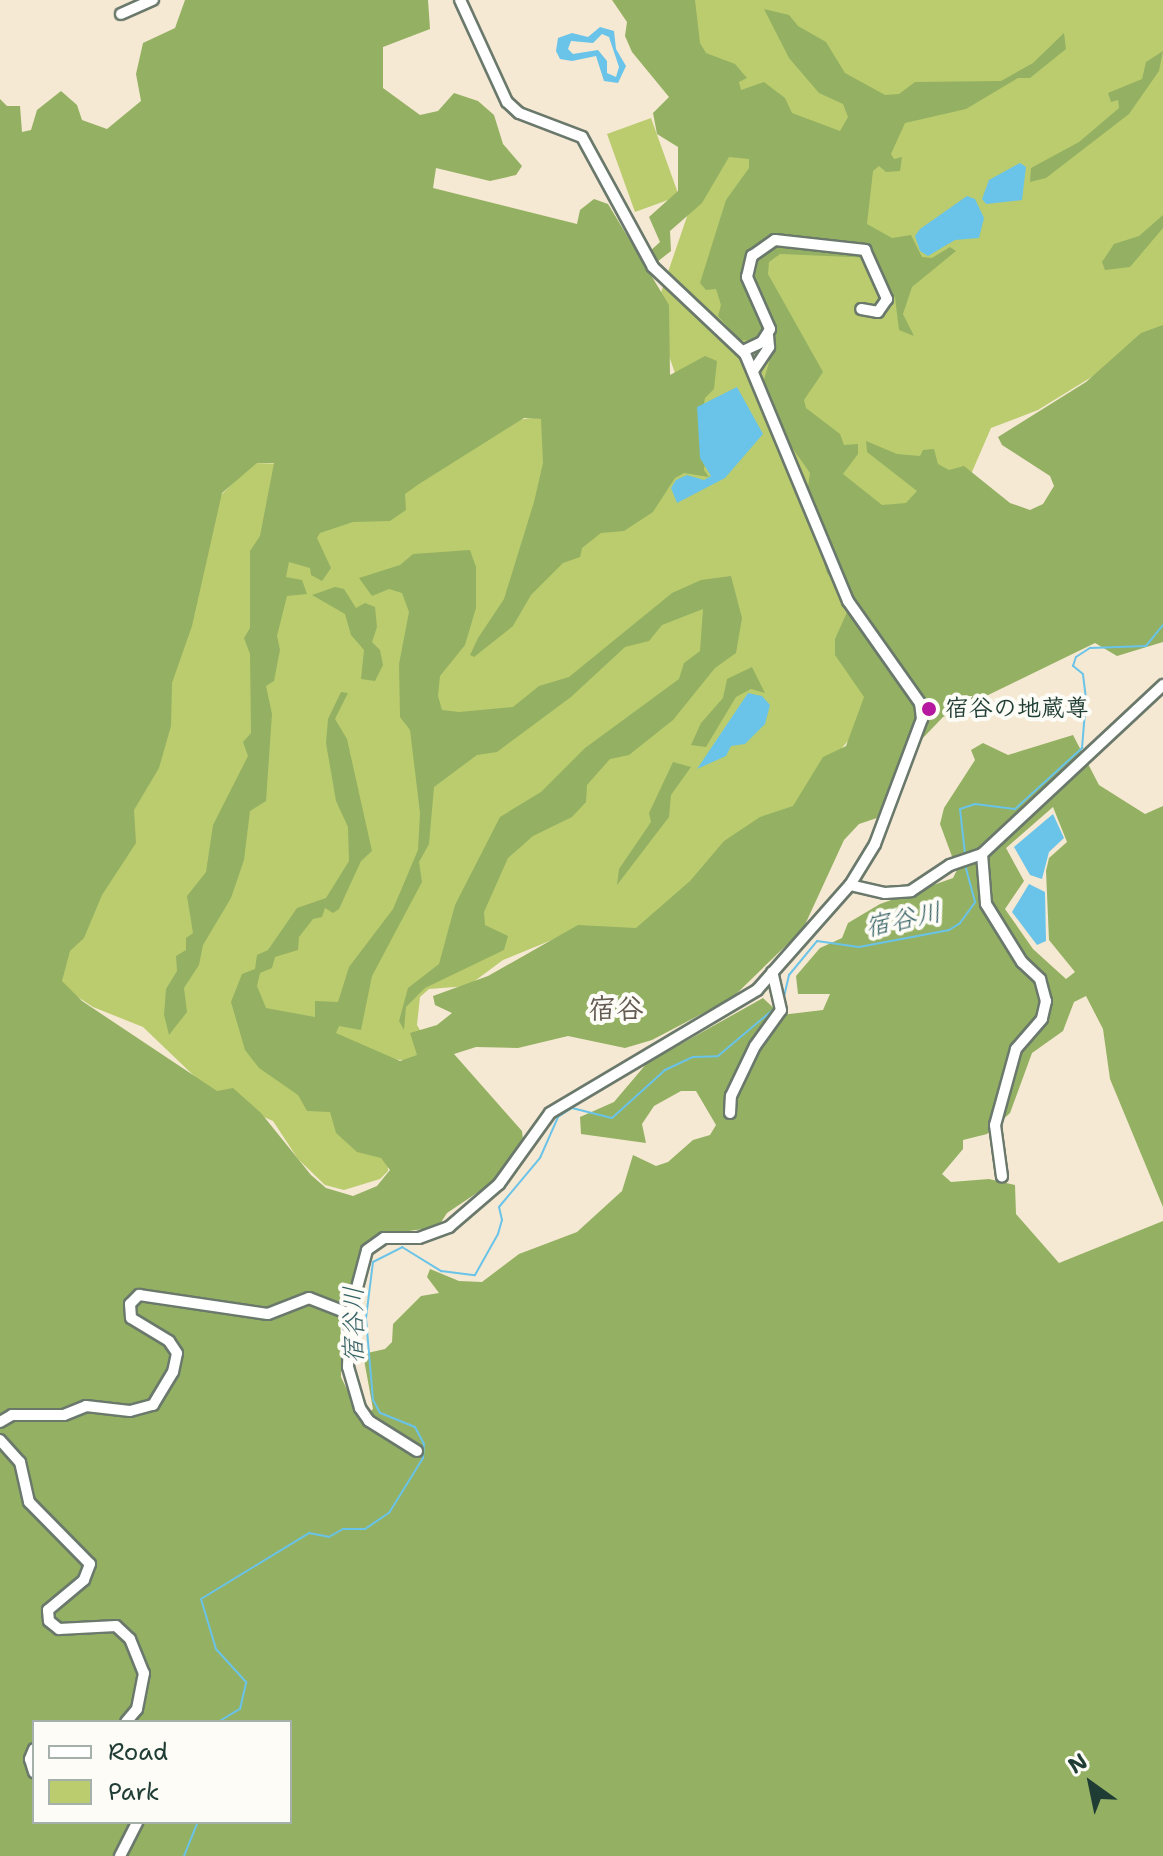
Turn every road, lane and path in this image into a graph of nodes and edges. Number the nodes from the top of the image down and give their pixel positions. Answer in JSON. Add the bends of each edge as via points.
{"nodes":[{"id":1,"x":153,"y":0,"type":"edge"},
{"id":2,"x":460,"y":0,"type":"edge"},
{"id":3,"x":121,"y":14,"type":"dead end"},
{"id":4,"x":861,"y":309,"type":"dead end"},
{"id":5,"x":768,"y":336,"type":"junction"},
{"id":6,"x":743,"y":351,"type":"junction"},
{"id":7,"x":753,"y":371,"type":"junction"},
{"id":8,"x":1163,"y":685,"type":"edge"},
{"id":9,"x":982,"y":854,"type":"junction"},
{"id":10,"x":850,"y":885,"type":"junction"},
{"id":11,"x":772,"y":972,"type":"junction"},
{"id":12,"x":730,"y":1113,"type":"dead end"},
{"id":13,"x":1002,"y":1177,"type":"dead end"},
{"id":14,"x":350,"y":1314,"type":"junction"},
{"id":15,"x":0,"y":1422,"type":"edge"},
{"id":16,"x":0,"y":1440,"type":"edge"},
{"id":17,"x":417,"y":1451,"type":"dead end"},
{"id":18,"x":128,"y":1720,"type":"edge"},
{"id":19,"x":136,"y":1824,"type":"edge"},
{"id":20,"x":120,"y":1856,"type":"edge"}],
"edges":[{"from":1,"to":3,"type":"street"},
{"from":2,"to":6,"type":"street","via":[[507,102],[519,113],[569,130],[586,142],[616,207],[653,267]]},
{"from":4,"to":5,"type":"street","via":[[878,312],[887,299],[865,250],[775,240],[758,249],[748,267]]},
{"from":5,"to":6,"type":"street"},
{"from":5,"to":7,"type":"street","via":[[769,347]]},
{"from":6,"to":7,"type":"street"},
{"from":7,"to":10,"type":"street","via":[[848,601],[920,703],[922,719],[884,823]]},
{"from":8,"to":9,"type":"street"},
{"from":9,"to":10,"type":"street","via":[[950,865],[911,891],[885,893]]},
{"from":9,"to":13,"type":"street","via":[[986,904],[1016,953],[1040,979],[1046,1001],[1042,1019],[1016,1049],[995,1125]]},
{"from":10,"to":11,"type":"street"},
{"from":11,"to":12,"type":"street","via":[[781,1010],[755,1046],[731,1096]]},
{"from":11,"to":14,"type":"street","via":[[737,1003],[550,1113],[499,1184],[449,1227],[428,1237],[384,1238],[367,1250]]},
{"from":14,"to":15,"type":"street","via":[[309,1298],[268,1314],[139,1295],[130,1304],[131,1318],[169,1341],[177,1353],[173,1372],[153,1405],[130,1411],[86,1406],[64,1415],[12,1415]]},
{"from":14,"to":17,"type":"street","via":[[348,1367],[360,1408],[369,1421]]},
{"from":16,"to":18,"type":"street","via":[[20,1462],[29,1502],[90,1564],[84,1580],[48,1610],[49,1621],[59,1629],[116,1626],[130,1639],[144,1673],[137,1709]]},
{"from":19,"to":20,"type":"street"}]}
